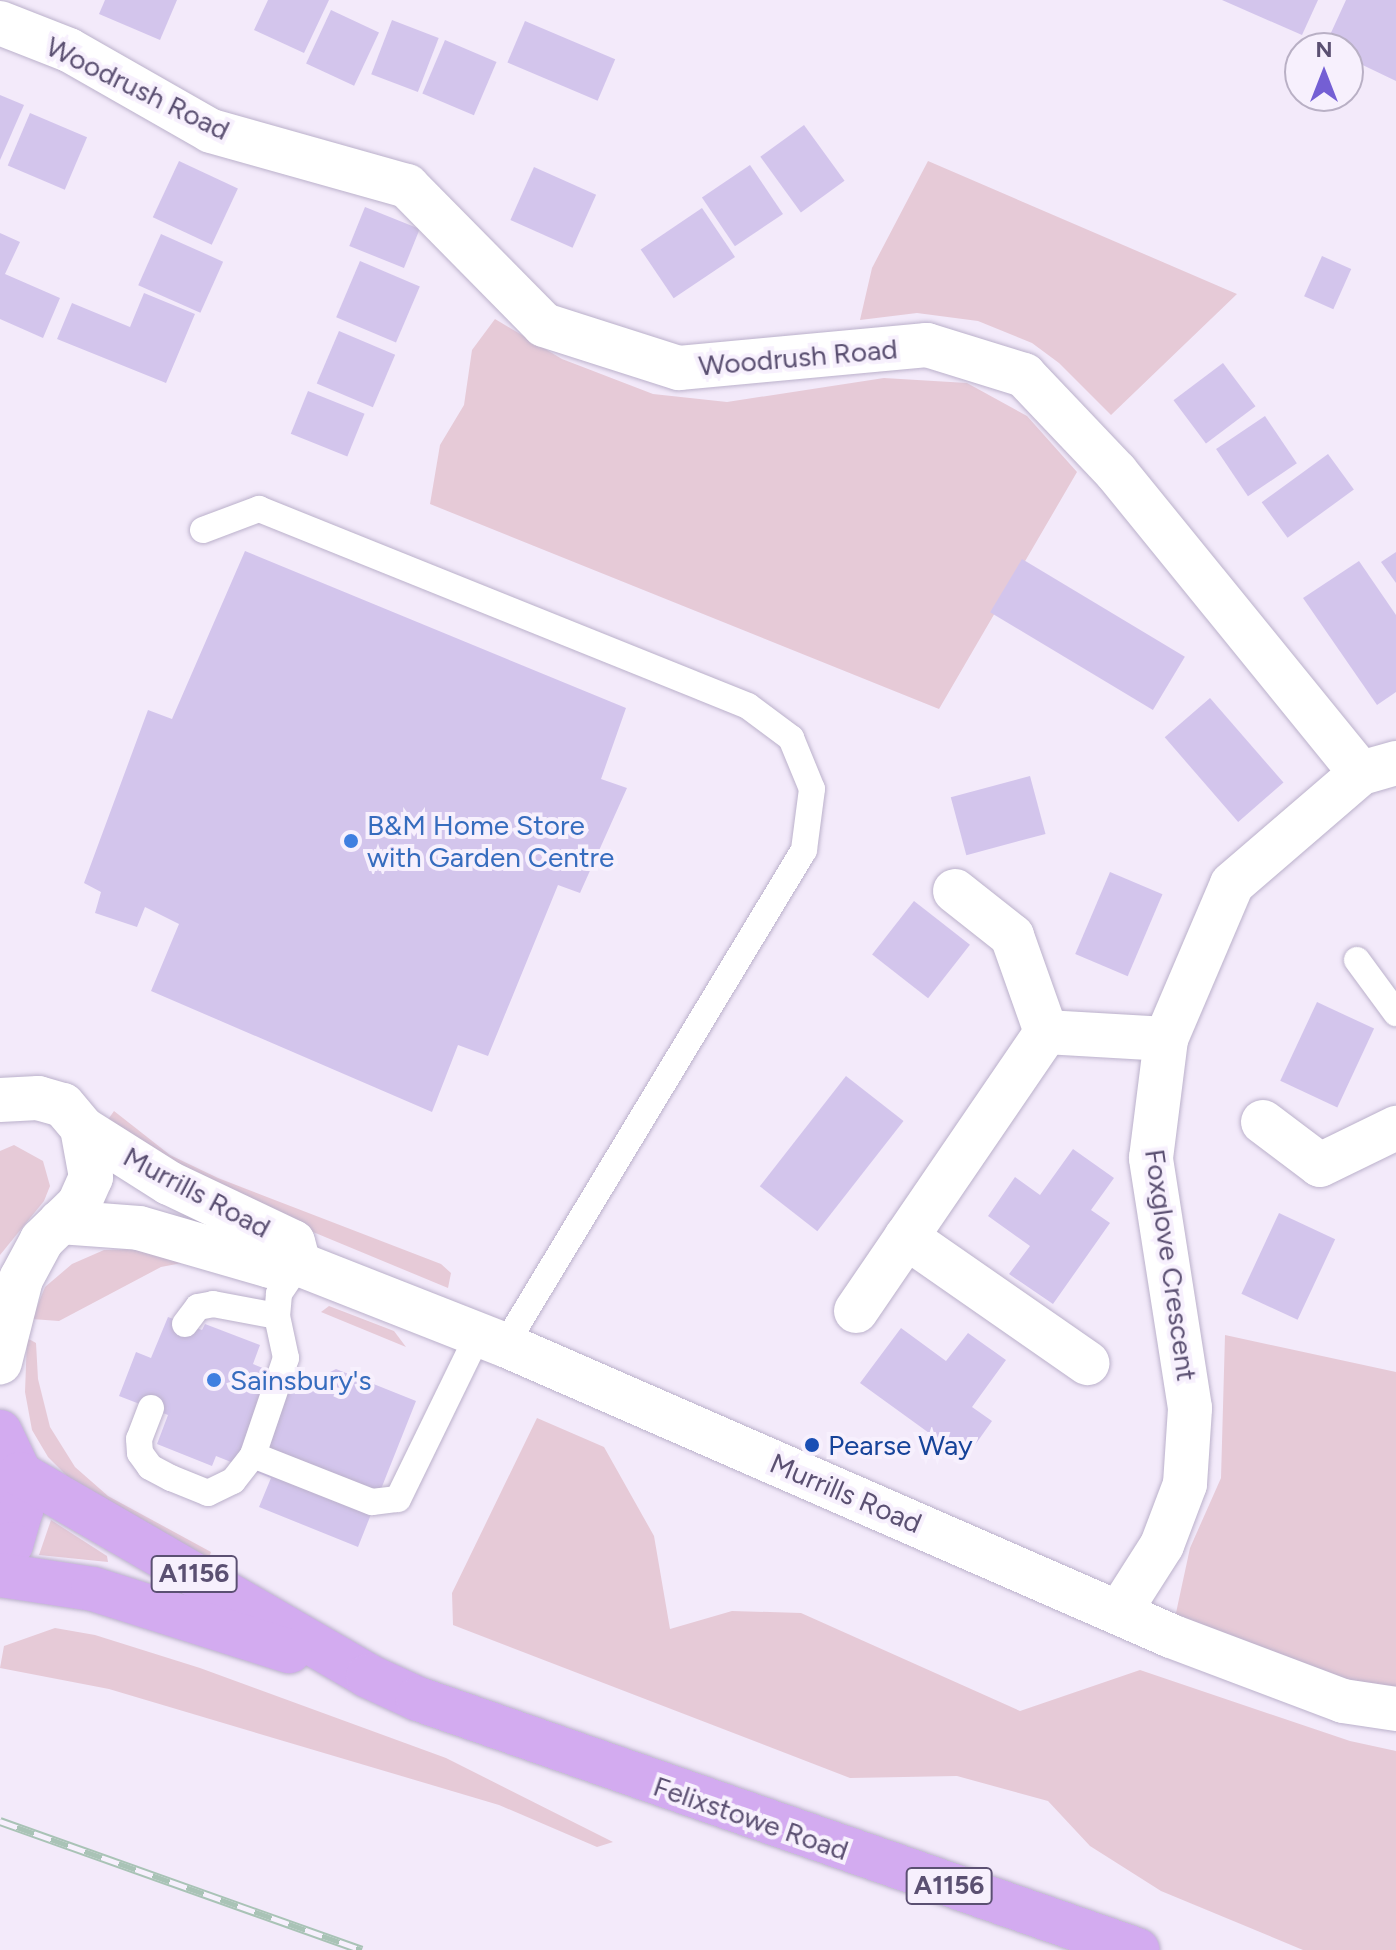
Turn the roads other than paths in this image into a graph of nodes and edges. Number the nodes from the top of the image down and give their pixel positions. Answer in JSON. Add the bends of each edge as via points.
{"nodes":[{"id":1,"x":0,"y":23,"type":"edge"},
{"id":2,"x":203,"y":530,"type":"dead end"},
{"id":3,"x":1378,"y":768,"type":"edge"},
{"id":4,"x":955,"y":891,"type":"dead end"},
{"id":5,"x":1357,"y":960,"type":"dead end"},
{"id":6,"x":1396,"y":1013,"type":"edge"},
{"id":7,"x":1046,"y":1032,"type":"junction"},
{"id":8,"x":1166,"y":1039,"type":"junction"},
{"id":9,"x":0,"y":1100,"type":"edge"},
{"id":10,"x":1263,"y":1122,"type":"dead end"},
{"id":11,"x":82,"y":1128,"type":"junction"},
{"id":12,"x":1396,"y":1128,"type":"edge"},
{"id":13,"x":60,"y":1222,"type":"junction"},
{"id":14,"x":906,"y":1237,"type":"junction"},
{"id":15,"x":299,"y":1264,"type":"junction"},
{"id":16,"x":856,"y":1311,"type":"dead end"},
{"id":17,"x":277,"y":1316,"type":"junction"},
{"id":18,"x":185,"y":1324,"type":"dead end"},
{"id":19,"x":492,"y":1340,"type":"junction"},
{"id":20,"x":0,"y":1362,"type":"edge"},
{"id":21,"x":1087,"y":1363,"type":"dead end"},
{"id":22,"x":151,"y":1408,"type":"dead end"},
{"id":23,"x":0,"y":1432,"type":"edge"},
{"id":24,"x":253,"y":1455,"type":"junction"},
{"id":25,"x":20,"y":1474,"type":"junction"},
{"id":26,"x":0,"y":1559,"type":"edge"},
{"id":27,"x":0,"y":1575,"type":"edge"},
{"id":28,"x":1120,"y":1611,"type":"junction"},
{"id":29,"x":368,"y":1676,"type":"junction"},
{"id":30,"x":1396,"y":1709,"type":"edge"},
{"id":31,"x":1137,"y":1950,"type":"edge"}],
"edges":[{"from":1,"to":3,"type":"street","name":"Woodrush Road","via":[[69,50],[211,131],[407,186],[544,325],[679,368],[927,345],[1024,375]]},
{"from":2,"to":19,"type":"lane","via":[[259,509],[748,706],[791,738],[812,789],[804,850]]},
{"from":3,"to":8,"type":"street","name":"Foxglove Crescent","via":[[1232,884]]},
{"from":4,"to":7,"type":"street","via":[[1012,936]]},
{"from":5,"to":6,"type":"lane"},
{"from":7,"to":8,"type":"street"},
{"from":7,"to":14,"type":"street"},
{"from":8,"to":28,"type":"street","name":"Foxglove Crescent","via":[[1151,1158],[1190,1408],[1185,1484],[1162,1545]]},
{"from":9,"to":11,"type":"street","name":"Murrills Road","via":[[38,1098],[63,1105]]},
{"from":10,"to":12,"type":"street","via":[[1320,1165]]},
{"from":11,"to":13,"type":"street","via":[[91,1177],[79,1204]]},
{"from":11,"to":15,"type":"street","name":"Murrills Road","via":[[169,1183],[293,1242]]},
{"from":13,"to":15,"type":"street","name":"Murrills Road","via":[[139,1228],[270,1266]]},
{"from":13,"to":20,"type":"street","via":[[42,1240],[21,1279]]},
{"from":14,"to":16,"type":"street"},
{"from":14,"to":21,"type":"street"},
{"from":15,"to":17,"type":"lane","via":[[279,1294]]},
{"from":15,"to":19,"type":"street","name":"Murrills Road"},
{"from":17,"to":18,"type":"lane","via":[[213,1304],[198,1307]]},
{"from":17,"to":24,"type":"lane","via":[[286,1358]]},
{"from":19,"to":24,"type":"lane","via":[[398,1499],[372,1502]]},
{"from":19,"to":28,"type":"street","name":"Murrills Road"},
{"from":22,"to":24,"type":"lane","via":[[139,1439],[140,1453],[150,1467],[171,1478],[208,1493],[233,1481]]},
{"from":23,"to":25,"type":"main road"},
{"from":25,"to":26,"type":"main road","via":[[21,1510],[11,1544]]},
{"from":25,"to":29,"type":"main road","name":"Felixstowe Road","number":"A1156"},
{"from":27,"to":29,"type":"main road","name":"Felixstowe Road","number":"A1156","via":[[93,1589]]},
{"from":28,"to":30,"type":"street","name":"Murrills Road","via":[[1343,1701]]},
{"from":29,"to":31,"type":"main road","name":"Felixstowe Road","number":"A1156","via":[[418,1699],[760,1822]]}]}
